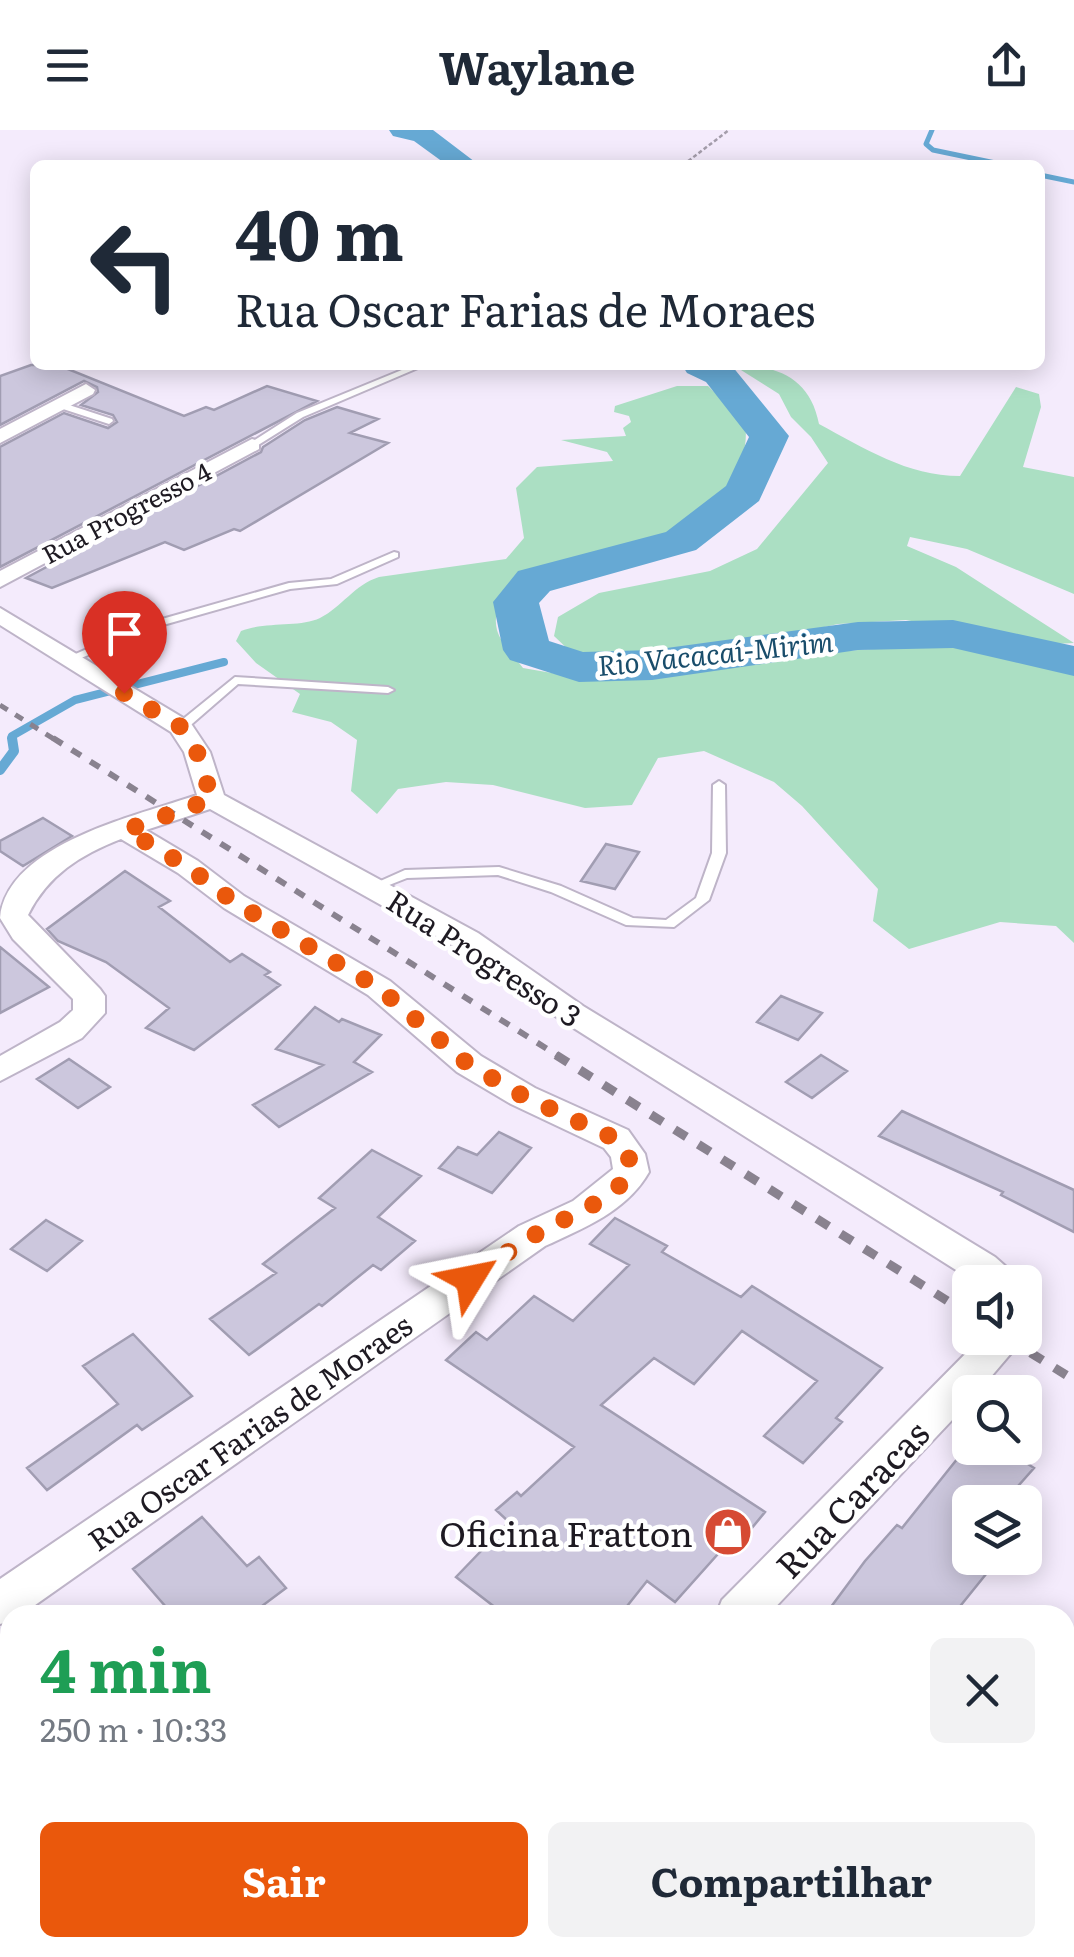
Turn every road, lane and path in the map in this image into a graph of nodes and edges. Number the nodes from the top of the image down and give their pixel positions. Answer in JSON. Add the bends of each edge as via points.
{"nodes":[{"id":1,"x":729,"y":130,"type":"edge"},
{"id":2,"x":689,"y":160,"type":"edge"},
{"id":3,"x":408,"y":370,"type":"edge"},
{"id":4,"x":86,"y":390,"type":"dead end"},
{"id":5,"x":63,"y":406,"type":"junction"},
{"id":6,"x":109,"y":421,"type":"dead end"},
{"id":7,"x":0,"y":437,"type":"edge"},
{"id":8,"x":252,"y":445,"type":"joint"},
{"id":9,"x":394,"y":555,"type":"dead end"},
{"id":10,"x":0,"y":580,"type":"edge"},
{"id":11,"x":0,"y":615,"type":"edge"},
{"id":12,"x":68,"y":660,"type":"junction"},
{"id":13,"x":388,"y":690,"type":"dead end"},
{"id":14,"x":181,"y":727,"type":"junction"},
{"id":15,"x":719,"y":784,"type":"dead end"},
{"id":16,"x":212,"y":799,"type":"junction"},
{"id":17,"x":126,"y":830,"type":"junction"},
{"id":18,"x":10,"y":885,"type":"edge"},
{"id":19,"x":374,"y":887,"type":"junction"},
{"id":20,"x":0,"y":1070,"type":"edge"},
{"id":21,"x":979,"y":1265,"type":"edge"},
{"id":22,"x":989,"y":1355,"type":"edge"},
{"id":23,"x":0,"y":1604,"type":"edge"},
{"id":24,"x":748,"y":1605,"type":"edge"}],
"edges":[{"from":1,"to":2,"type":"path"},
{"from":3,"to":8,"type":"lane","via":[[300,415]]},
{"from":4,"to":5,"type":"street"},
{"from":5,"to":6,"type":"lane"},
{"from":5,"to":7,"type":"street"},
{"from":8,"to":10,"type":"street","name":"Rua Progresso 4"},
{"from":9,"to":12,"type":"lane","via":[[333,582],[289,586],[145,627]]},
{"from":11,"to":12,"type":"street"},
{"from":12,"to":14,"type":"street"},
{"from":13,"to":14,"type":"lane","via":[[235,680]]},
{"from":14,"to":16,"type":"street"},
{"from":15,"to":19,"type":"lane","via":[[719,852],[708,884],[702,900],[668,924],[631,922],[500,871],[406,874]]},
{"from":16,"to":17,"type":"street"},
{"from":16,"to":19,"type":"street","name":"Rua Progresso 3"},
{"from":17,"to":18,"type":"street"},
{"from":17,"to":23,"type":"street","name":"Rua Oscar Farias de Moraes","via":[[379,988],[468,1064],[616,1139],[632,1172],[590,1209],[532,1236]]},
{"from":18,"to":20,"type":"street","via":[[13,915],[89,996],[90,1013]]},
{"from":19,"to":21,"type":"street","name":"Rua Progresso 3"},
{"from":22,"to":24,"type":"street","name":"Rua Caracas"}]}
